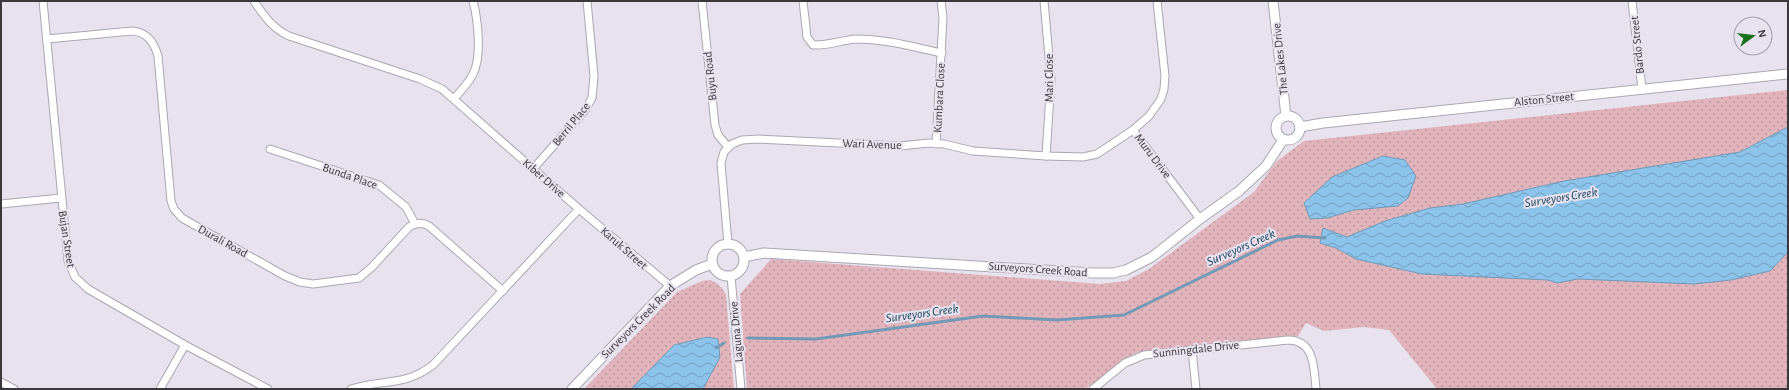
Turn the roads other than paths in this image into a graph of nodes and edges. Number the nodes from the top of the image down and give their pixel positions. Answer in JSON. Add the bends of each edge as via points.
{"nodes":[{"id":1,"x":43,"y":1,"type":"edge"},
{"id":2,"x":254,"y":1,"type":"edge"},
{"id":3,"x":473,"y":1,"type":"edge"},
{"id":4,"x":587,"y":1,"type":"edge"},
{"id":5,"x":702,"y":1,"type":"edge"},
{"id":6,"x":803,"y":1,"type":"edge"},
{"id":7,"x":941,"y":1,"type":"edge"},
{"id":8,"x":1044,"y":1,"type":"edge"},
{"id":9,"x":1157,"y":1,"type":"edge"},
{"id":10,"x":1273,"y":1,"type":"edge"},
{"id":11,"x":1632,"y":1,"type":"edge"},
{"id":12,"x":47,"y":39,"type":"junction"},
{"id":13,"x":942,"y":53,"type":"junction"},
{"id":14,"x":1788,"y":74,"type":"edge"},
{"id":15,"x":1642,"y":89,"type":"junction"},
{"id":16,"x":454,"y":99,"type":"junction"},
{"id":17,"x":1286,"y":116,"type":"junction"},
{"id":18,"x":1300,"y":127,"type":"junction"},
{"id":19,"x":1133,"y":130,"type":"junction"},
{"id":20,"x":1283,"y":140,"type":"junction"},
{"id":21,"x":936,"y":144,"type":"junction"},
{"id":22,"x":728,"y":147,"type":"junction"},
{"id":23,"x":270,"y":149,"type":"dead end"},
{"id":24,"x":1046,"y":156,"type":"junction"},
{"id":25,"x":533,"y":169,"type":"junction"},
{"id":26,"x":61,"y":198,"type":"junction"},
{"id":27,"x":1,"y":204,"type":"edge"},
{"id":28,"x":579,"y":209,"type":"junction"},
{"id":29,"x":1200,"y":219,"type":"junction"},
{"id":30,"x":415,"y":224,"type":"junction"},
{"id":31,"x":728,"y":244,"type":"junction"},
{"id":32,"x":744,"y":257,"type":"junction"},
{"id":33,"x":712,"y":264,"type":"junction"},
{"id":34,"x":731,"y":276,"type":"junction"},
{"id":35,"x":670,"y":286,"type":"junction"},
{"id":36,"x":503,"y":291,"type":"junction"},
{"id":37,"x":185,"y":345,"type":"junction"},
{"id":38,"x":1192,"y":350,"type":"junction"},
{"id":39,"x":1,"y":382,"type":"edge"},
{"id":40,"x":14,"y":389,"type":"edge"},
{"id":41,"x":160,"y":389,"type":"edge"},
{"id":42,"x":268,"y":389,"type":"edge"},
{"id":43,"x":351,"y":389,"type":"edge"},
{"id":44,"x":572,"y":389,"type":"edge"},
{"id":45,"x":741,"y":389,"type":"edge"},
{"id":46,"x":1093,"y":389,"type":"edge"},
{"id":47,"x":1196,"y":389,"type":"edge"},
{"id":48,"x":1316,"y":389,"type":"edge"}],
"edges":[{"from":1,"to":12,"type":"street","name":"Bujan Street"},
{"from":2,"to":16,"type":"street","name":"Kiber Drive","via":[[271,24],[289,36],[420,79],[442,89]]},
{"from":3,"to":16,"type":"street","via":[[478,47],[477,64],[471,78]]},
{"from":4,"to":25,"type":"street","name":"Berril Place","via":[[594,76],[592,98],[585,110]]},
{"from":5,"to":22,"type":"street","name":"Buyu Road","via":[[715,125],[718,135]]},
{"from":6,"to":13,"type":"street","name":"Kumbara Close","via":[[807,37],[813,45],[846,40],[870,40],[899,43]]},
{"from":7,"to":13,"type":"street","name":"Kumbara Close"},
{"from":8,"to":24,"type":"street","name":"Mari Close","via":[[1051,79]]},
{"from":9,"to":19,"type":"street","name":"Muru Drive","via":[[1165,76],[1164,89],[1153,112]]},
{"from":10,"to":17,"type":"street","name":"The Lakes Drive"},
{"from":11,"to":15,"type":"street","name":"Bardo Street"},
{"from":12,"to":26,"type":"street","name":"Bujan Street"},
{"from":12,"to":30,"type":"street","name":"Durali Road","via":[[132,31],[149,38],[158,56],[171,201],[174,209],[182,218],[294,280],[307,284],[321,284],[359,278]]},
{"from":13,"to":21,"type":"street","name":"Kumbara Close"},
{"from":14,"to":15,"type":"street","name":"Alston Street"},
{"from":15,"to":18,"type":"street","name":"Alston Street","via":[[1323,122]]},
{"from":16,"to":25,"type":"street","name":"Kiber Drive"},
{"from":17,"to":18,"type":"street","via":[[1297,120]]},
{"from":17,"to":20,"type":"street","via":[[1279,120],[1276,127]]},
{"from":18,"to":20,"type":"street","via":[[1297,137]]},
{"from":19,"to":24,"type":"street","name":"Wari Avenue","via":[[1091,156]]},
{"from":19,"to":29,"type":"street","name":"Muru Drive"},
{"from":20,"to":29,"type":"street","name":"Surveyors Creek Road","via":[[1266,166],[1239,191]]},
{"from":21,"to":22,"type":"street","name":"Wari Avenue","via":[[900,146],[759,139],[742,140]]},
{"from":21,"to":24,"type":"street","name":"Wari Avenue","via":[[973,151]]},
{"from":22,"to":31,"type":"street","via":[[721,159],[720,168]]},
{"from":23,"to":30,"type":"street","name":"Bunda Place","via":[[379,185],[406,207]]},
{"from":25,"to":28,"type":"street","name":"Kiber Drive"},
{"from":26,"to":27,"type":"street"},
{"from":26,"to":37,"type":"street","name":"Bujan Street","via":[[68,261],[75,277],[88,289]]},
{"from":28,"to":35,"type":"street","name":"Karuk Street"},
{"from":28,"to":36,"type":"street"},
{"from":29,"to":32,"type":"street","name":"Surveyors Creek Road","via":[[1152,257],[1126,270],[1112,273],[764,253]]},
{"from":30,"to":36,"type":"street","via":[[429,226]]},
{"from":31,"to":32,"type":"street","via":[[738,248]]},
{"from":31,"to":33,"type":"street","via":[[716,250]]},
{"from":32,"to":34,"type":"street","via":[[742,267]]},
{"from":33,"to":34,"type":"street","via":[[717,272]]},
{"from":33,"to":35,"type":"street","name":"Surveyors Creek Road","via":[[696,270]]},
{"from":34,"to":45,"type":"street","name":"Laguna Drive"},
{"from":35,"to":44,"type":"street","name":"Surveyors Creek Road"},
{"from":36,"to":43,"type":"street","via":[[441,358],[424,372],[399,382]]},
{"from":37,"to":41,"type":"street"},
{"from":37,"to":42,"type":"street","name":"Bujan Street"},
{"from":38,"to":46,"type":"street","name":"Sunningdale Drive","via":[[1149,354],[1135,358]]},
{"from":38,"to":47,"type":"street"},
{"from":38,"to":48,"type":"street","name":"Sunningdale Drive","via":[[1297,341],[1307,348],[1312,357]]},
{"from":39,"to":40,"type":"street"}]}
